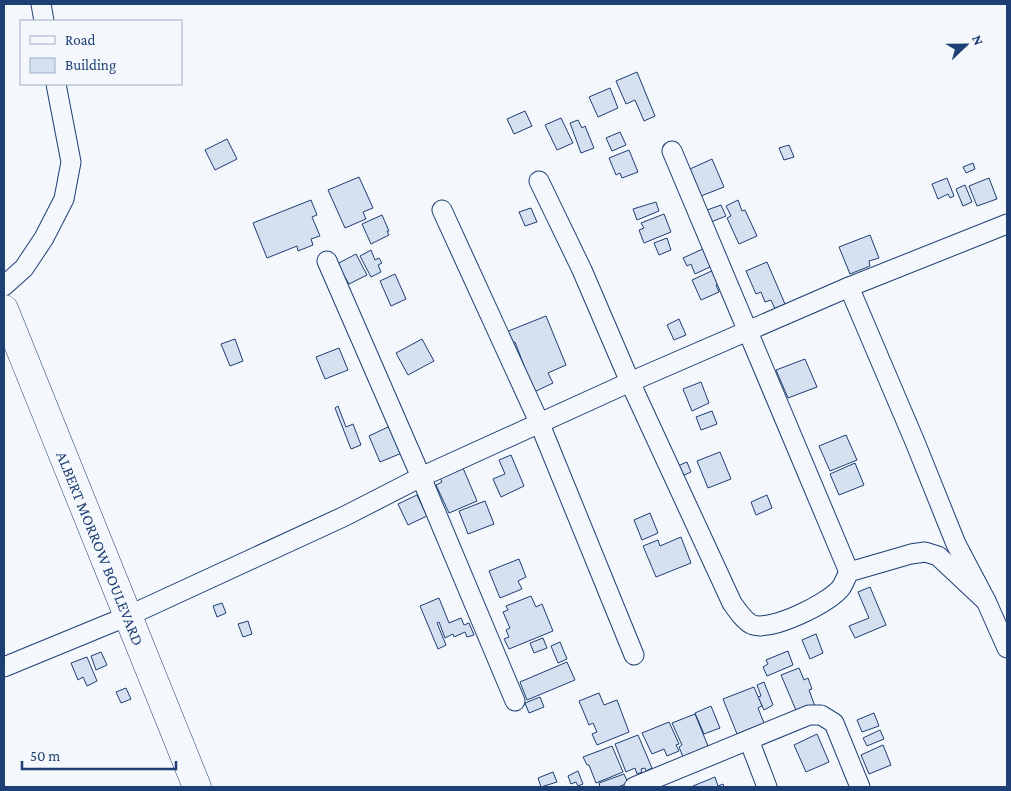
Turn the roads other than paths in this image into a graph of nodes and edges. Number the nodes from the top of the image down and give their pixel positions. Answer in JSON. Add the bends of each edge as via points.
{"nodes":[{"id":1,"x":41,"y":4,"type":"edge"},
{"id":2,"x":44,"y":20,"type":"edge"},
{"id":3,"x":56,"y":85,"type":"edge"},
{"id":4,"x":672,"y":151,"type":"dead end"},
{"id":5,"x":540,"y":182,"type":"dead end"},
{"id":6,"x":442,"y":210,"type":"dead end"},
{"id":7,"x":1007,"y":224,"type":"edge"},
{"id":8,"x":327,"y":261,"type":"dead end"},
{"id":9,"x":4,"y":286,"type":"edge"},
{"id":10,"x":849,"y":287,"type":"junction"},
{"id":11,"x":4,"y":309,"type":"edge"},
{"id":12,"x":749,"y":332,"type":"junction"},
{"id":13,"x":630,"y":382,"type":"junction"},
{"id":14,"x":540,"y":422,"type":"junction"},
{"id":15,"x":421,"y":477,"type":"junction"},
{"id":16,"x":850,"y":572,"type":"junction"},
{"id":17,"x":986,"y":601,"type":"junction"},
{"id":18,"x":128,"y":616,"type":"junction"},
{"id":19,"x":1007,"y":648,"type":"edge"},
{"id":20,"x":634,"y":655,"type":"dead end"},
{"id":21,"x":4,"y":667,"type":"edge"},
{"id":22,"x":515,"y":701,"type":"dead end"},
{"id":23,"x":749,"y":740,"type":"junction"},
{"id":24,"x":672,"y":780,"type":"edge"},
{"id":25,"x":197,"y":787,"type":"edge"},
{"id":26,"x":634,"y":787,"type":"edge"},
{"id":27,"x":767,"y":787,"type":"edge"},
{"id":28,"x":860,"y":787,"type":"edge"}],
"edges":[{"from":1,"to":2,"type":"street"},
{"from":3,"to":9,"type":"street","via":[[71,162],[64,199],[24,268]]},
{"from":4,"to":12,"type":"street"},
{"from":5,"to":13,"type":"street"},
{"from":6,"to":14,"type":"street"},
{"from":7,"to":10,"type":"street"},
{"from":8,"to":15,"type":"street"},
{"from":10,"to":12,"type":"street"},
{"from":10,"to":17,"type":"street","via":[[956,544]]},
{"from":11,"to":18,"type":"highway","name":"ALBERT MORROW BOULEVARD"},
{"from":12,"to":13,"type":"street"},
{"from":12,"to":16,"type":"street"},
{"from":13,"to":14,"type":"street"},
{"from":13,"to":16,"type":"street","via":[[732,603],[752,625],[769,626],[806,611],[840,588]]},
{"from":14,"to":15,"type":"street"},
{"from":14,"to":20,"type":"street"},
{"from":15,"to":18,"type":"street","via":[[346,516]]},
{"from":15,"to":22,"type":"street"},
{"from":16,"to":17,"type":"street","via":[[925,552],[938,556]]},
{"from":17,"to":19,"type":"street"},
{"from":18,"to":21,"type":"street"},
{"from":18,"to":25,"type":"highway","name":"ALBERT MORROW BOULEVARD"},
{"from":23,"to":24,"type":"street"},
{"from":23,"to":27,"type":"street"},
{"from":23,"to":28,"type":"street","via":[[809,715],[821,715],[834,723]]},
{"from":24,"to":26,"type":"street"}]}
